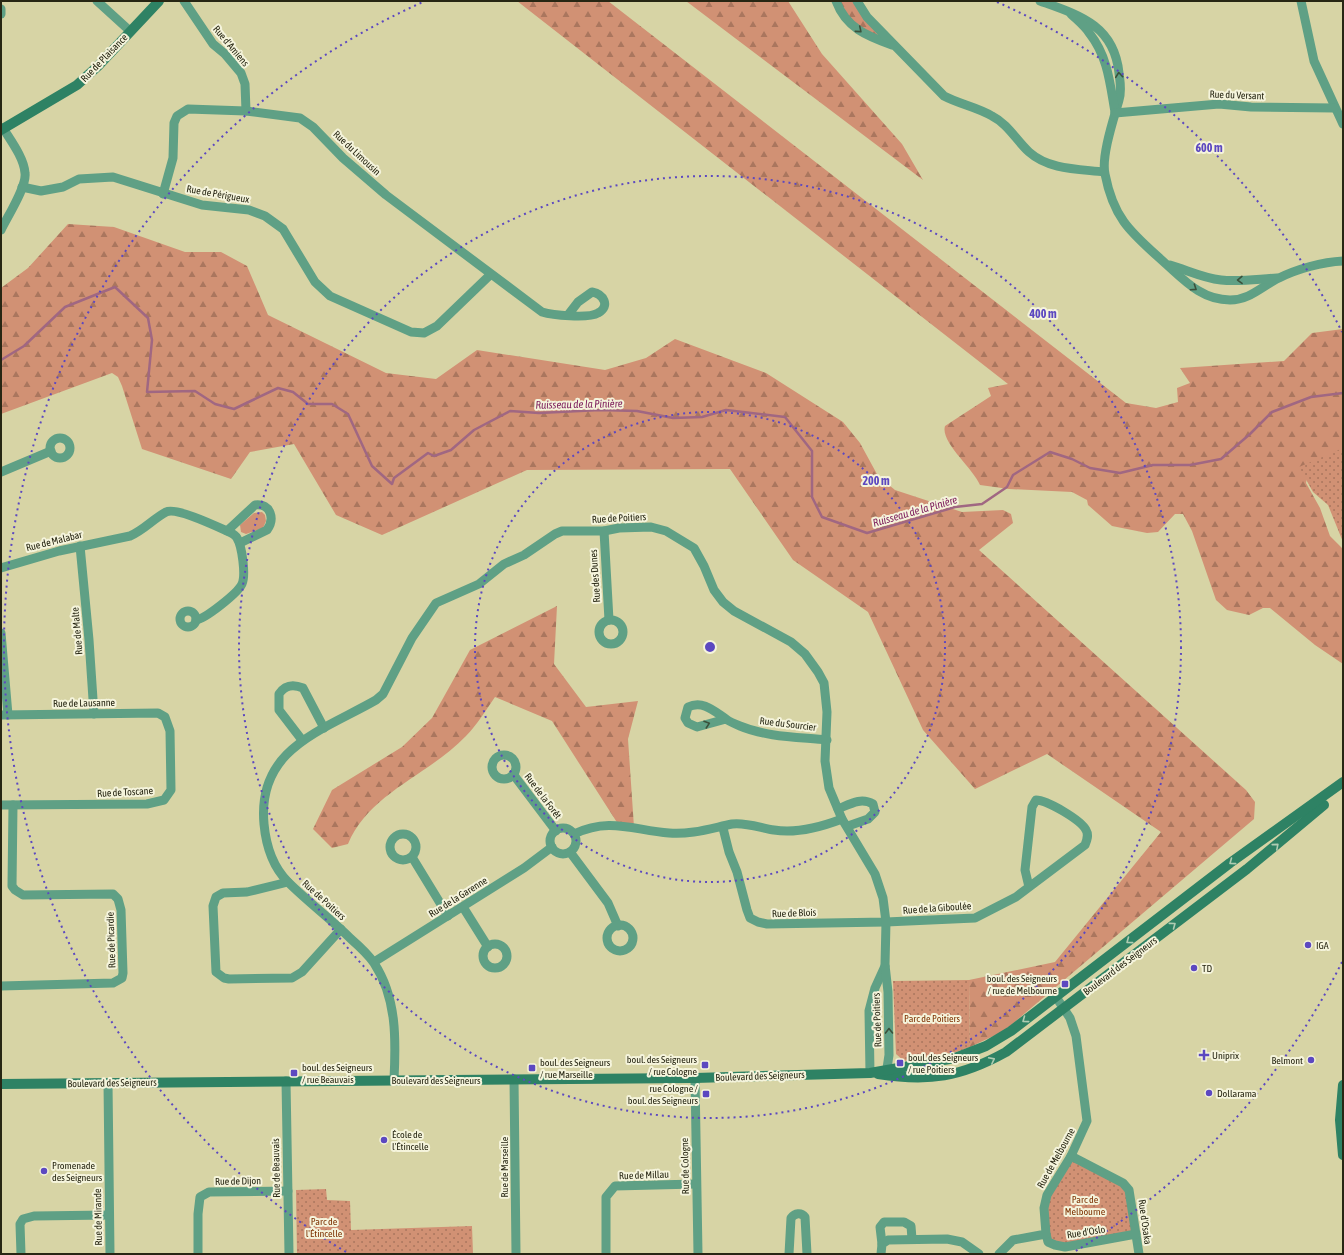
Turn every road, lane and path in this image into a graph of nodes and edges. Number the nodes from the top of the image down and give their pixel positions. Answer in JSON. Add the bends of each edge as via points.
{"nodes":[{"id":1,"x":96,"y":1,"type":"edge"},
{"id":2,"x":158,"y":1,"type":"edge"},
{"id":3,"x":184,"y":1,"type":"edge"},
{"id":4,"x":836,"y":1,"type":"edge"},
{"id":5,"x":857,"y":1,"type":"edge"},
{"id":6,"x":1040,"y":1,"type":"edge"},
{"id":7,"x":1301,"y":1,"type":"edge"},
{"id":8,"x":1,"y":9,"type":"edge"},
{"id":9,"x":1,"y":14,"type":"edge"},
{"id":10,"x":130,"y":30,"type":"junction"},
{"id":11,"x":893,"y":45,"type":"junction"},
{"id":12,"x":1334,"y":108,"type":"junction"},
{"id":13,"x":246,"y":111,"type":"junction"},
{"id":14,"x":1115,"y":114,"type":"junction"},
{"id":15,"x":1343,"y":124,"type":"edge"},
{"id":16,"x":2,"y":129,"type":"edge"},
{"id":17,"x":1104,"y":172,"type":"junction"},
{"id":18,"x":22,"y":187,"type":"junction"},
{"id":19,"x":163,"y":194,"type":"junction"},
{"id":20,"x":1,"y":230,"type":"edge"},
{"id":21,"x":1343,"y":262,"type":"edge"},
{"id":22,"x":1165,"y":263,"type":"junction"},
{"id":23,"x":490,"y":275,"type":"junction"},
{"id":24,"x":1279,"y":278,"type":"junction"},
{"id":25,"x":568,"y":315,"type":"dead end"},
{"id":26,"x":51,"y":451,"type":"dead end"},
{"id":27,"x":1,"y":472,"type":"edge"},
{"id":28,"x":227,"y":530,"type":"junction"},
{"id":29,"x":604,"y":531,"type":"junction"},
{"id":30,"x":240,"y":543,"type":"junction"},
{"id":31,"x":80,"y":546,"type":"junction"},
{"id":32,"x":1,"y":568,"type":"edge"},
{"id":33,"x":196,"y":620,"type":"dead end"},
{"id":34,"x":609,"y":620,"type":"dead end"},
{"id":35,"x":1,"y":633,"type":"edge"},
{"id":36,"x":94,"y":714,"type":"junction"},
{"id":37,"x":5,"y":715,"type":"edge"},
{"id":38,"x":165,"y":718,"type":"joint"},
{"id":39,"x":726,"y":719,"type":"dead end"},
{"id":40,"x":324,"y":728,"type":"junction"},
{"id":41,"x":302,"y":740,"type":"junction"},
{"id":42,"x":827,"y":740,"type":"junction"},
{"id":43,"x":513,"y":774,"type":"dead end"},
{"id":44,"x":1343,"y":782,"type":"edge"},
{"id":45,"x":1343,"y":790,"type":"edge"},
{"id":46,"x":1,"y":805,"type":"edge"},
{"id":47,"x":13,"y":805,"type":"junction"},
{"id":48,"x":838,"y":809,"type":"junction"},
{"id":49,"x":845,"y":823,"type":"junction"},
{"id":50,"x":723,"y":828,"type":"junction"},
{"id":51,"x":556,"y":830,"type":"junction"},
{"id":52,"x":574,"y":834,"type":"junction"},
{"id":53,"x":552,"y":847,"type":"junction"},
{"id":54,"x":570,"y":852,"type":"junction"},
{"id":55,"x":412,"y":857,"type":"dead end"},
{"id":56,"x":288,"y":882,"type":"junction"},
{"id":57,"x":1029,"y":887,"type":"junction"},
{"id":58,"x":463,"y":907,"type":"junction"},
{"id":59,"x":448,"y":916,"type":"junction"},
{"id":60,"x":886,"y":922,"type":"junction"},
{"id":61,"x":618,"y":926,"type":"dead end"},
{"id":62,"x":341,"y":929,"type":"junction"},
{"id":63,"x":488,"y":947,"type":"dead end"},
{"id":64,"x":374,"y":962,"type":"junction"},
{"id":65,"x":885,"y":965,"type":"junction"},
{"id":66,"x":1,"y":986,"type":"edge"},
{"id":67,"x":1056,"y":997,"type":"junction"},
{"id":68,"x":1065,"y":1009,"type":"junction"},
{"id":69,"x":870,"y":1073,"type":"junction"},
{"id":70,"x":887,"y":1073,"type":"junction"},
{"id":71,"x":695,"y":1078,"type":"junction"},
{"id":72,"x":514,"y":1079,"type":"junction"},
{"id":73,"x":394,"y":1080,"type":"junction"},
{"id":74,"x":286,"y":1081,"type":"junction"},
{"id":75,"x":108,"y":1083,"type":"junction"},
{"id":76,"x":1,"y":1084,"type":"edge"},
{"id":77,"x":1343,"y":1085,"type":"edge"},
{"id":78,"x":1343,"y":1155,"type":"edge"},
{"id":79,"x":1071,"y":1156,"type":"junction"},
{"id":80,"x":696,"y":1184,"type":"junction"},
{"id":81,"x":288,"y":1191,"type":"junction"},
{"id":82,"x":109,"y":1215,"type":"junction"},
{"id":83,"x":1046,"y":1234,"type":"junction"},
{"id":84,"x":1136,"y":1234,"type":"junction"},
{"id":85,"x":912,"y":1239,"type":"junction"},
{"id":86,"x":882,"y":1249,"type":"edge"},
{"id":87,"x":21,"y":1254,"type":"edge"},
{"id":88,"x":110,"y":1254,"type":"edge"},
{"id":89,"x":198,"y":1254,"type":"edge"},
{"id":90,"x":289,"y":1254,"type":"edge"},
{"id":91,"x":516,"y":1254,"type":"edge"},
{"id":92,"x":606,"y":1254,"type":"edge"},
{"id":93,"x":698,"y":1254,"type":"edge"},
{"id":94,"x":789,"y":1254,"type":"edge"},
{"id":95,"x":807,"y":1254,"type":"edge"},
{"id":96,"x":979,"y":1254,"type":"edge"},
{"id":97,"x":999,"y":1254,"type":"edge"},
{"id":98,"x":1139,"y":1254,"type":"edge"}],
"edges":[{"from":1,"to":10,"type":"street"},
{"from":2,"to":10,"type":"street","name":"Rue de Plaisance"},
{"from":3,"to":13,"type":"street","name":"Rue d'Amiens","via":[[214,44],[241,73],[245,84]]},
{"from":4,"to":11,"type":"street","one_way":true,"via":[[845,18],[865,35]]},
{"from":5,"to":11,"type":"street","via":[[867,17]]},
{"from":6,"to":14,"type":"street","via":[[1068,11],[1090,33],[1108,70]]},
{"from":7,"to":12,"type":"street","via":[[1314,61]]},
{"from":8,"to":9,"type":"street"},
{"from":10,"to":16,"type":"street","name":"Rue de Plaisance","via":[[77,85]]},
{"from":11,"to":17,"type":"street","via":[[944,96],[1001,121],[1039,160],[1051,165]]},
{"from":12,"to":14,"type":"street","name":"Rue du Versant","via":[[1219,104]]},
{"from":12,"to":15,"type":"street"},
{"from":13,"to":19,"type":"street","name":"Rue du Limousin","via":[[188,109],[177,116],[174,123],[173,158]]},
{"from":13,"to":23,"type":"street","name":"Rue du Limousin","via":[[300,118],[386,195]]},
{"from":14,"to":17,"type":"street"},
{"from":16,"to":18,"type":"street","via":[[23,164],[25,173]]},
{"from":17,"to":22,"type":"street","via":[[1115,210],[1131,233]]},
{"from":18,"to":19,"type":"street","name":"Rue de Périgueux","via":[[41,191],[63,187],[79,180],[114,177]]},
{"from":18,"to":20,"type":"street"},
{"from":19,"to":23,"type":"street","name":"Rue de Périgueux","via":[[202,204],[249,210],[265,216],[283,229],[315,282],[330,296],[411,332],[424,333],[437,326]]},
{"from":21,"to":24,"type":"street","via":[[1306,268]]},
{"from":24,"to":22,"type":"street","one_way":true,"via":[[1220,280]]},
{"from":22,"to":24,"type":"street","one_way":true,"via":[[1193,289],[1211,298],[1231,300],[1251,296]]},
{"from":23,"to":25,"type":"street","name":"Rue du Limousin","via":[[542,312]]},
{"from":26,"to":27,"type":"street"},
{"from":28,"to":30,"type":"street","via":[[234,534]]},
{"from":28,"to":30,"type":"street","via":[[254,505],[267,508],[271,513],[271,519],[266,530]]},
{"from":28,"to":31,"type":"street","name":"Rue de Malabar","via":[[170,511],[140,532]]},
{"from":29,"to":34,"type":"street","name":"Rue des Dunes"},
{"from":29,"to":40,"type":"street","name":"Rue de Poitiers","via":[[562,531],[524,555],[504,564],[479,584],[436,603],[412,638],[383,694]]},
{"from":29,"to":42,"type":"street","name":"Rue de Poitiers","via":[[639,527],[659,529],[694,548],[714,590],[723,602],[734,611],[791,642],[805,654],[818,672],[824,683],[826,697]]},
{"from":30,"to":33,"type":"street","via":[[245,576],[241,587],[205,618]]},
{"from":31,"to":32,"type":"street","name":"Rue de Malabar"},
{"from":31,"to":36,"type":"street","name":"Rue de Malte"},
{"from":35,"to":37,"type":"street"},
{"from":36,"to":37,"type":"street","name":"Rue de Lausanne"},
{"from":36,"to":38,"type":"street","name":"Rue de Lausanne","via":[[151,712]]},
{"from":38,"to":47,"type":"street","name":"Rue de Toscane","via":[[170,731],[171,790],[164,800],[147,804]]},
{"from":39,"to":42,"type":"street","name":"Rue du Sourcier","via":[[752,731]]},
{"from":40,"to":41,"type":"street","name":"Rue de Poitiers"},
{"from":40,"to":41,"type":"street","via":[[303,688],[291,685],[286,687],[279,694],[279,710]]},
{"from":41,"to":56,"type":"street","name":"Rue de Poitiers","via":[[277,764],[267,788],[263,809],[268,849]]},
{"from":42,"to":48,"type":"street","name":"Rue de Poitiers","via":[[826,775]]},
{"from":43,"to":51,"type":"street","name":"Rue de la Forêt"},
{"from":44,"to":67,"type":"street","name":"Boulevard des Seigneurs","one_way":true,"via":[[1235,860]]},
{"from":68,"to":45,"type":"street","name":"Boulevard des Seigneurs","one_way":true,"via":[[1247,869]]},
{"from":46,"to":47,"type":"street","name":"Rue de Toscane"},
{"from":47,"to":66,"type":"street","name":"Rue de Picardie","via":[[12,886],[24,896],[113,894],[118,899],[121,910],[123,973],[122,978],[113,983]]},
{"from":48,"to":49,"type":"street","name":"Rue de Poitiers"},
{"from":48,"to":49,"type":"street","via":[[859,800],[873,804],[875,812],[868,819]]},
{"from":49,"to":50,"type":"street","via":[[791,832],[733,824]]},
{"from":49,"to":60,"type":"street","name":"Rue de Poitiers","via":[[875,874],[883,898]]},
{"from":50,"to":52,"type":"street","via":[[670,833],[618,824],[588,827]]},
{"from":50,"to":60,"type":"street","name":"Rue de Blois","via":[[750,918],[767,924]]},
{"from":51,"to":52,"type":"street","via":[[564,828]]},
{"from":51,"to":53,"type":"street","via":[[551,836]]},
{"from":52,"to":54,"type":"street","via":[[576,842]]},
{"from":53,"to":54,"type":"street","via":[[558,853]]},
{"from":53,"to":58,"type":"street","name":"Rue de la Garenne"},
{"from":54,"to":61,"type":"street","via":[[608,903]]},
{"from":55,"to":59,"type":"street"},
{"from":56,"to":62,"type":"street","name":"Rue de Poitiers"},
{"from":56,"to":62,"type":"street","via":[[247,892],[223,893],[216,897],[213,906],[216,972],[229,979],[292,978],[302,972]]},
{"from":57,"to":57,"type":"street","name":"Rue de la Giboulée","via":[[1025,870],[1032,807],[1036,800],[1044,800],[1082,824],[1088,838],[1085,845]]},
{"from":57,"to":60,"type":"street","name":"Rue de la Giboulée","via":[[975,918]]},
{"from":58,"to":59,"type":"street","name":"Rue de la Garenne"},
{"from":58,"to":63,"type":"street"},
{"from":59,"to":64,"type":"street","name":"Rue de la Garenne"},
{"from":60,"to":65,"type":"street","name":"Rue de Poitiers"},
{"from":62,"to":64,"type":"street","name":"Rue de Poitiers"},
{"from":64,"to":73,"type":"street","name":"Rue de Poitiers","via":[[388,993],[393,1012]]},
{"from":65,"to":69,"type":"street","name":"Rue de Poitiers","via":[[869,1010]]},
{"from":70,"to":65,"type":"street","name":"Rue de Poitiers","one_way":true,"via":[[890,1055]]},
{"from":67,"to":68,"type":"street","name":"Rue de Melbourne"},
{"from":67,"to":70,"type":"street","name":"Boulevard des Seigneurs","one_way":true,"via":[[1006,1034],[971,1053]]},
{"from":70,"to":68,"type":"street","name":"Boulevard des Seigneurs","one_way":true,"via":[[914,1079],[931,1078],[973,1068],[1011,1049]]},
{"from":68,"to":79,"type":"street","name":"Rue de Melbourne","via":[[1076,1036],[1087,1121]]},
{"from":69,"to":70,"type":"street","name":"Boulevard des Seigneurs"},
{"from":69,"to":71,"type":"street","name":"Boulevard des Seigneurs"},
{"from":71,"to":72,"type":"street","name":"Boulevard des Seigneurs"},
{"from":71,"to":80,"type":"street","name":"Rue de Cologne"},
{"from":72,"to":73,"type":"street","name":"Boulevard des Seigneurs"},
{"from":72,"to":91,"type":"street","name":"Rue de Marseille"},
{"from":73,"to":74,"type":"street","name":"Boulevard des Seigneurs"},
{"from":74,"to":75,"type":"street","name":"Boulevard des Seigneurs"},
{"from":74,"to":81,"type":"street","name":"Rue de Beauvais"},
{"from":75,"to":76,"type":"street","name":"Boulevard des Seigneurs"},
{"from":75,"to":82,"type":"street","name":"Rue de Mirande"},
{"from":77,"to":78,"type":"street","via":[[1340,1114]]},
{"from":79,"to":83,"type":"street","name":"Rue de Melbourne","via":[[1047,1195],[1044,1208]]},
{"from":79,"to":84,"type":"street","name":"Rue d'Osaka","via":[[1123,1182],[1130,1190]]},
{"from":80,"to":92,"type":"street","name":"Rue de Millau","via":[[615,1186],[606,1197]]},
{"from":80,"to":93,"type":"street","name":"Rue de Cologne"},
{"from":81,"to":89,"type":"street","name":"Rue de Dijon","via":[[209,1192],[200,1197]]},
{"from":81,"to":90,"type":"street","name":"Rue de Beauvais"},
{"from":82,"to":87,"type":"street","via":[[34,1216],[23,1219],[20,1224]]},
{"from":82,"to":88,"type":"street","name":"Rue de Mirande"},
{"from":83,"to":84,"type":"street","name":"Rue d'Oslo","via":[[1048,1242],[1065,1246]]},
{"from":83,"to":97,"type":"street","via":[[1013,1240]]},
{"from":84,"to":98,"type":"street","name":"Rue d'Osaka"},
{"from":85,"to":86,"type":"street","via":[[888,1240]]},
{"from":85,"to":86,"type":"street","via":[[911,1226],[904,1222],[884,1222],[880,1227]]},
{"from":85,"to":96,"type":"street","via":[[947,1239],[962,1242]]},
{"from":94,"to":95,"type":"street","via":[[791,1218],[798,1214],[805,1217]]}]}
